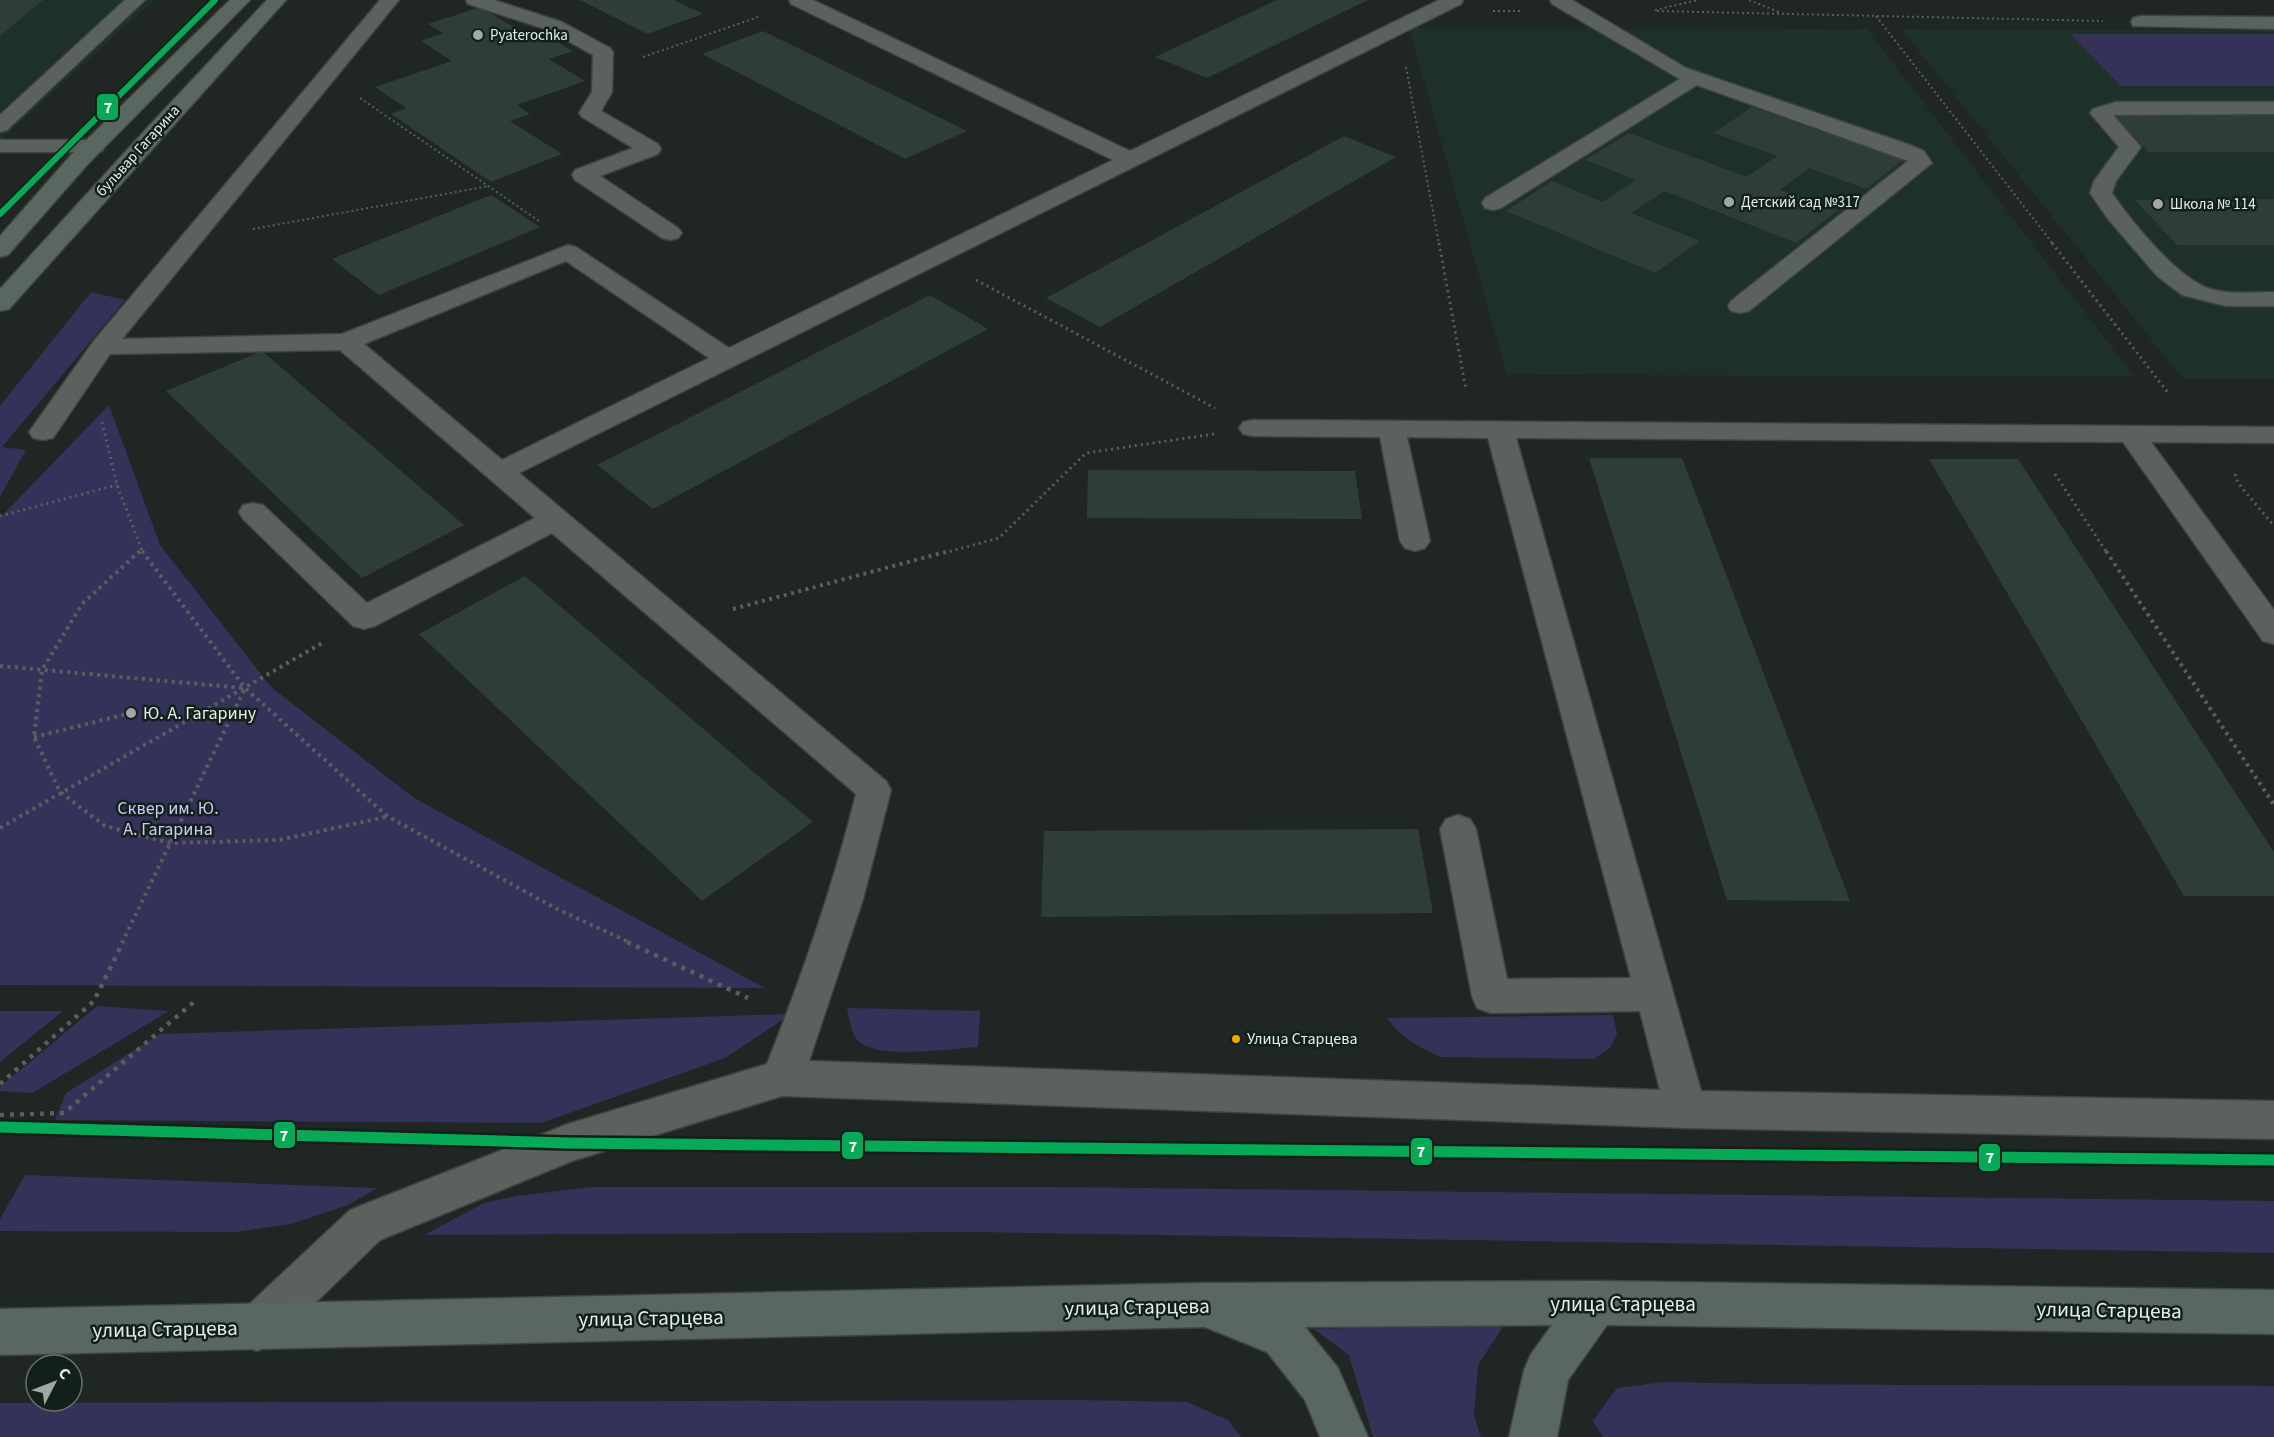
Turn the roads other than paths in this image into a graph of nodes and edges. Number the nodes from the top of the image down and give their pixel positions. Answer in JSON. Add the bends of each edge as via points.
{"nodes":[{"id":1,"x":136,"y":0,"type":"edge"},
{"id":2,"x":240,"y":0,"type":"edge"},
{"id":3,"x":277,"y":0,"type":"edge"},
{"id":4,"x":390,"y":0,"type":"edge"},
{"id":5,"x":1454,"y":0,"type":"edge"},
{"id":6,"x":1559,"y":0,"type":"edge"},
{"id":7,"x":810,"y":2,"type":"edge"},
{"id":8,"x":469,"y":5,"type":"edge"},
{"id":9,"x":2140,"y":22,"type":"road end"},
{"id":10,"x":2274,"y":23,"type":"edge"},
{"id":11,"x":1695,"y":78,"type":"junction"},
{"id":12,"x":2274,"y":108,"type":"edge"},
{"id":13,"x":3,"y":121,"type":"edge"},
{"id":14,"x":0,"y":146,"type":"edge"},
{"id":15,"x":94,"y":146,"type":"junction"},
{"id":16,"x":136,"y":152,"type":"junction"},
{"id":17,"x":1131,"y":160,"type":"junction"},
{"id":18,"x":1493,"y":203,"type":"dead end"},
{"id":19,"x":670,"y":233,"type":"dead end"},
{"id":20,"x":0,"y":250,"type":"edge"},
{"id":21,"x":2274,"y":299,"type":"edge"},
{"id":22,"x":0,"y":304,"type":"edge"},
{"id":23,"x":1740,"y":306,"type":"dead end"},
{"id":24,"x":346,"y":342,"type":"junction"},
{"id":25,"x":102,"y":347,"type":"junction"},
{"id":26,"x":728,"y":359,"type":"junction"},
{"id":27,"x":1253,"y":428,"type":"road end"},
{"id":28,"x":1392,"y":429,"type":"junction"},
{"id":29,"x":1486,"y":430,"type":"junction"},
{"id":30,"x":43,"y":432,"type":"dead end"},
{"id":31,"x":2132,"y":434,"type":"junction"},
{"id":32,"x":2274,"y":435,"type":"edge"},
{"id":33,"x":499,"y":472,"type":"junction"},
{"id":34,"x":253,"y":512,"type":"dead end"},
{"id":35,"x":555,"y":519,"type":"junction"},
{"id":36,"x":1415,"y":541,"type":"dead end"},
{"id":37,"x":2274,"y":633,"type":"edge"},
{"id":38,"x":1458,"y":828,"type":"dead end"},
{"id":39,"x":1655,"y":994,"type":"junction"},
{"id":40,"x":782,"y":1078,"type":"junction"},
{"id":41,"x":1686,"y":1109,"type":"junction"},
{"id":42,"x":2274,"y":1120,"type":"edge"},
{"id":43,"x":1596,"y":1304,"type":"junction"},
{"id":44,"x":1204,"y":1305,"type":"junction"},
{"id":45,"x":2274,"y":1312,"type":"edge"},
{"id":46,"x":257,"y":1328,"type":"junction"},
{"id":47,"x":0,"y":1332,"type":"edge"},
{"id":48,"x":1344,"y":1437,"type":"edge"},
{"id":49,"x":1533,"y":1437,"type":"edge"}],
"edges":[{"from":1,"to":13,"type":"street"},
{"from":2,"to":15,"type":"main road","name":"бульвар Гагарина"},
{"from":3,"to":16,"type":"main road","name":"бульвар Гагарина"},
{"from":4,"to":25,"type":"street"},
{"from":5,"to":17,"type":"street"},
{"from":6,"to":11,"type":"street","via":[[1678,72]]},
{"from":7,"to":17,"type":"street"},
{"from":8,"to":19,"type":"street","via":[[555,26],[603,52],[602,93],[589,113],[650,149],[583,175]]},
{"from":9,"to":10,"type":"street"},
{"from":11,"to":18,"type":"street"},
{"from":11,"to":23,"type":"street","via":[[1902,150],[1921,163]]},
{"from":12,"to":21,"type":"street","via":[[2116,108],[2100,113],[2130,147],[2105,181],[2101,193],[2170,275],[2199,293],[2224,299]]},
{"from":14,"to":15,"type":"street"},
{"from":15,"to":16,"type":"main road"},
{"from":15,"to":20,"type":"main road","name":"бульвар Гагарина"},
{"from":16,"to":22,"type":"main road","name":"бульвар Гагарина"},
{"from":17,"to":26,"type":"street"},
{"from":24,"to":25,"type":"street"},
{"from":24,"to":26,"type":"street","via":[[568,252]]},
{"from":24,"to":33,"type":"street"},
{"from":25,"to":30,"type":"street"},
{"from":26,"to":33,"type":"street"},
{"from":27,"to":28,"type":"street"},
{"from":28,"to":29,"type":"street"},
{"from":28,"to":36,"type":"street"},
{"from":29,"to":31,"type":"street"},
{"from":29,"to":39,"type":"street"},
{"from":31,"to":32,"type":"street"},
{"from":31,"to":37,"type":"street"},
{"from":33,"to":35,"type":"street"},
{"from":34,"to":35,"type":"street","via":[[364,618]]},
{"from":35,"to":40,"type":"street","via":[[874,790],[812,1003]]},
{"from":38,"to":39,"type":"street","via":[[1491,996]]},
{"from":39,"to":41,"type":"street"},
{"from":40,"to":41,"type":"street"},
{"from":40,"to":46,"type":"street","via":[[568,1143],[364,1225]]},
{"from":41,"to":42,"type":"street"},
{"from":43,"to":44,"type":"main road","name":"улица Старцева"},
{"from":43,"to":45,"type":"main road","name":"улица Старцева"},
{"from":43,"to":49,"type":"main road","via":[[1546,1370]]},
{"from":44,"to":46,"type":"main road","name":"улица Старцева"},
{"from":44,"to":48,"type":"main road","via":[[1283,1336],[1322,1384]]},
{"from":46,"to":47,"type":"main road","name":"улица Старцева"}]}
